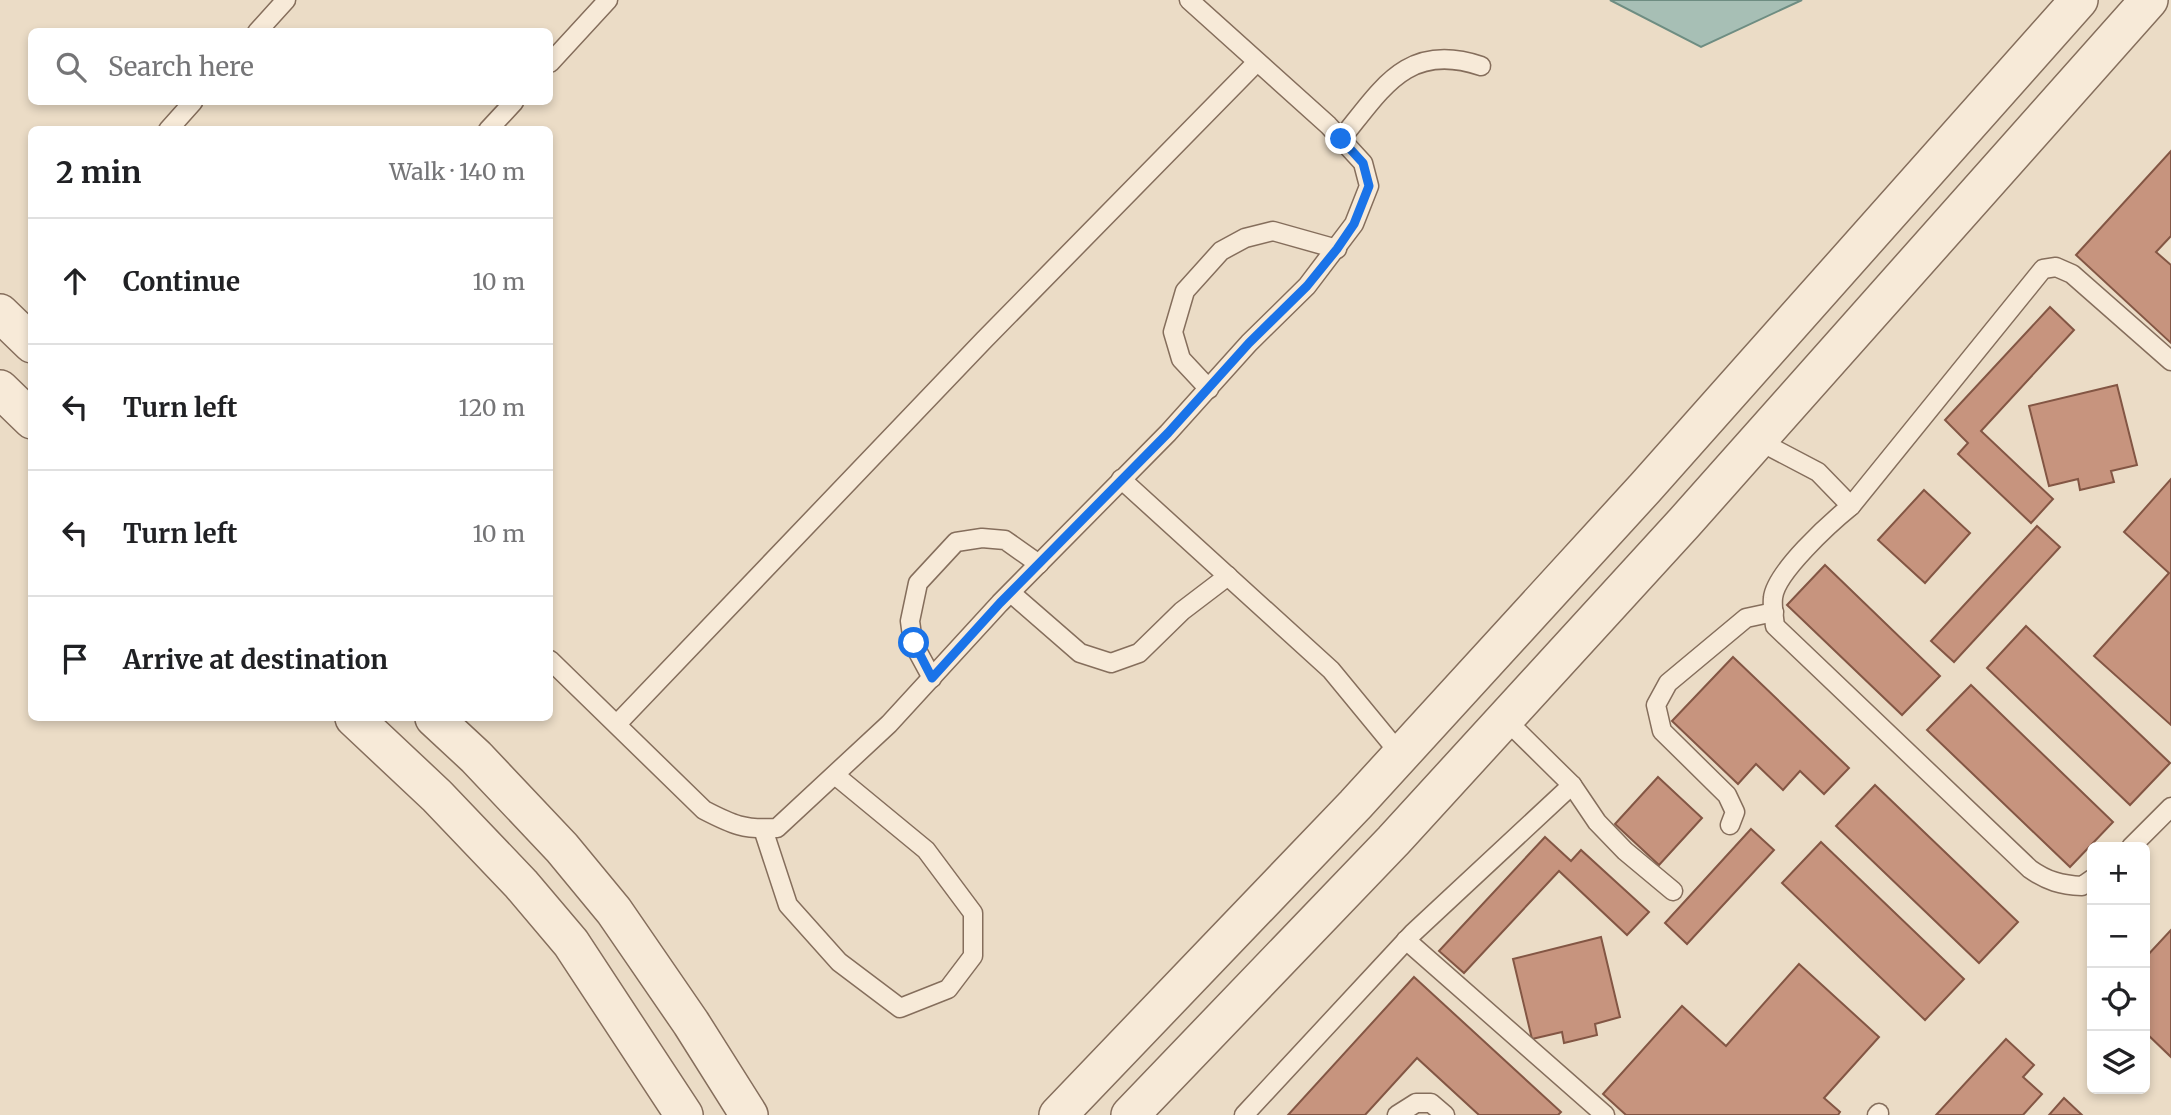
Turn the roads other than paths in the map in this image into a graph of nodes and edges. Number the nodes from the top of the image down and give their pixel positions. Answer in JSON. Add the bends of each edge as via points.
{"nodes":[{"id":1,"x":286,"y":0,"type":"edge"},
{"id":2,"x":608,"y":0,"type":"edge"},
{"id":3,"x":1189,"y":0,"type":"edge"},
{"id":4,"x":2080,"y":0,"type":"edge"},
{"id":5,"x":2149,"y":0,"type":"edge"},
{"id":6,"x":261,"y":28,"type":"edge"},
{"id":7,"x":553,"y":60,"type":"edge"},
{"id":8,"x":1257,"y":61,"type":"junction"},
{"id":9,"x":1482,"y":66,"type":"dead end"},
{"id":10,"x":190,"y":105,"type":"edge"},
{"id":11,"x":511,"y":105,"type":"edge"},
{"id":12,"x":172,"y":126,"type":"edge"},
{"id":13,"x":492,"y":126,"type":"edge"},
{"id":14,"x":1341,"y":139,"type":"junction"},
{"id":15,"x":1337,"y":249,"type":"junction"},
{"id":16,"x":0,"y":313,"type":"edge"},
{"id":17,"x":28,"y":340,"type":"edge"},
{"id":18,"x":2171,"y":362,"type":"edge"},
{"id":19,"x":1209,"y":388,"type":"junction"},
{"id":20,"x":0,"y":389,"type":"edge"},
{"id":21,"x":28,"y":416,"type":"edge"},
{"id":22,"x":1757,"y":440,"type":"junction"},
{"id":23,"x":1121,"y":479,"type":"junction"},
{"id":24,"x":1851,"y":506,"type":"junction"},
{"id":25,"x":1039,"y":564,"type":"junction"},
{"id":26,"x":1228,"y":576,"type":"junction"},
{"id":27,"x":1011,"y":593,"type":"junction"},
{"id":28,"x":1774,"y":612,"type":"junction"},
{"id":29,"x":553,"y":663,"type":"edge"},
{"id":30,"x":932,"y":678,"type":"junction"},
{"id":31,"x":1505,"y":719,"type":"junction"},
{"id":32,"x":357,"y":721,"type":"edge"},
{"id":33,"x":438,"y":721,"type":"edge"},
{"id":34,"x":617,"y":724,"type":"junction"},
{"id":35,"x":1401,"y":755,"type":"junction"},
{"id":36,"x":835,"y":775,"type":"junction"},
{"id":37,"x":1572,"y":785,"type":"junction"},
{"id":38,"x":2171,"y":807,"type":"edge"},
{"id":39,"x":1348,"y":814,"type":"junction"},
{"id":40,"x":1730,"y":825,"type":"dead end"},
{"id":41,"x":763,"y":829,"type":"junction"},
{"id":42,"x":2136,"y":842,"type":"edge"},
{"id":43,"x":1381,"y":853,"type":"junction"},
{"id":44,"x":2087,"y":882,"type":"edge"},
{"id":45,"x":1673,"y":891,"type":"dead end"},
{"id":46,"x":1406,"y":940,"type":"junction"},
{"id":47,"x":1247,"y":1114,"type":"edge"},
{"id":48,"x":684,"y":1115,"type":"edge"},
{"id":49,"x":749,"y":1115,"type":"edge"},
{"id":50,"x":1058,"y":1115,"type":"edge"},
{"id":51,"x":1130,"y":1115,"type":"edge"},
{"id":52,"x":1397,"y":1115,"type":"edge"},
{"id":53,"x":1445,"y":1115,"type":"edge"},
{"id":54,"x":1605,"y":1115,"type":"edge"}],
"edges":[{"from":1,"to":6,"type":"lane"},
{"from":2,"to":7,"type":"lane"},
{"from":3,"to":8,"type":"lane"},
{"from":4,"to":35,"type":"street"},
{"from":5,"to":22,"type":"street"},
{"from":8,"to":14,"type":"lane"},
{"from":8,"to":34,"type":"lane"},
{"from":9,"to":14,"type":"lane","via":[[1436,59],[1405,68],[1385,84]]},
{"from":10,"to":12,"type":"lane"},
{"from":11,"to":13,"type":"lane"},
{"from":14,"to":15,"type":"lane","via":[[1363,163],[1369,186],[1354,224]]},
{"from":15,"to":19,"type":"lane"},
{"from":15,"to":19,"type":"lane","via":[[1273,232],[1244,238],[1221,251],[1185,291],[1172,332],[1181,359]]},
{"from":16,"to":17,"type":"street"},
{"from":18,"to":24,"type":"lane","via":[[2073,274],[2056,267],[2043,269]]},
{"from":19,"to":23,"type":"lane"},
{"from":20,"to":21,"type":"street"},
{"from":22,"to":24,"type":"lane","via":[[1818,472]]},
{"from":22,"to":31,"type":"street"},
{"from":23,"to":25,"type":"lane"},
{"from":23,"to":26,"type":"lane"},
{"from":24,"to":28,"type":"lane","via":[[1828,524],[1780,579],[1772,597]]},
{"from":25,"to":27,"type":"lane"},
{"from":25,"to":30,"type":"lane","via":[[1005,540],[956,542],[918,583],[910,621],[914,643]]},
{"from":26,"to":27,"type":"lane","via":[[1182,611],[1139,653],[1111,663],[1080,653]]},
{"from":26,"to":35,"type":"lane","via":[[1331,670]]},
{"from":27,"to":30,"type":"lane"},
{"from":28,"to":40,"type":"lane","via":[[1746,618],[1668,683],[1656,705],[1662,731],[1727,795],[1735,812]]},
{"from":28,"to":44,"type":"lane","via":[[1775,626],[2030,869],[2047,881],[2082,886]]},
{"from":29,"to":34,"type":"lane"},
{"from":30,"to":36,"type":"lane"},
{"from":31,"to":37,"type":"lane"},
{"from":31,"to":43,"type":"street"},
{"from":32,"to":48,"type":"street","via":[[437,796],[562,933]]},
{"from":33,"to":49,"type":"street","via":[[562,848],[614,911]]},
{"from":34,"to":41,"type":"lane","via":[[704,810],[729,823]]},
{"from":35,"to":39,"type":"street"},
{"from":36,"to":41,"type":"lane","via":[[777,828]]},
{"from":36,"to":41,"type":"lane","via":[[926,850],[973,913],[973,956],[948,989],[900,1008],[839,962],[788,905]]},
{"from":37,"to":45,"type":"lane","via":[[1597,822]]},
{"from":37,"to":46,"type":"lane"},
{"from":38,"to":42,"type":"lane"},
{"from":39,"to":43,"type":"street"},
{"from":39,"to":50,"type":"street"},
{"from":43,"to":51,"type":"street"},
{"from":46,"to":47,"type":"lane"},
{"from":46,"to":54,"type":"lane"},
{"from":52,"to":53,"type":"lane","via":[[1416,1103],[1431,1103]]}]}
